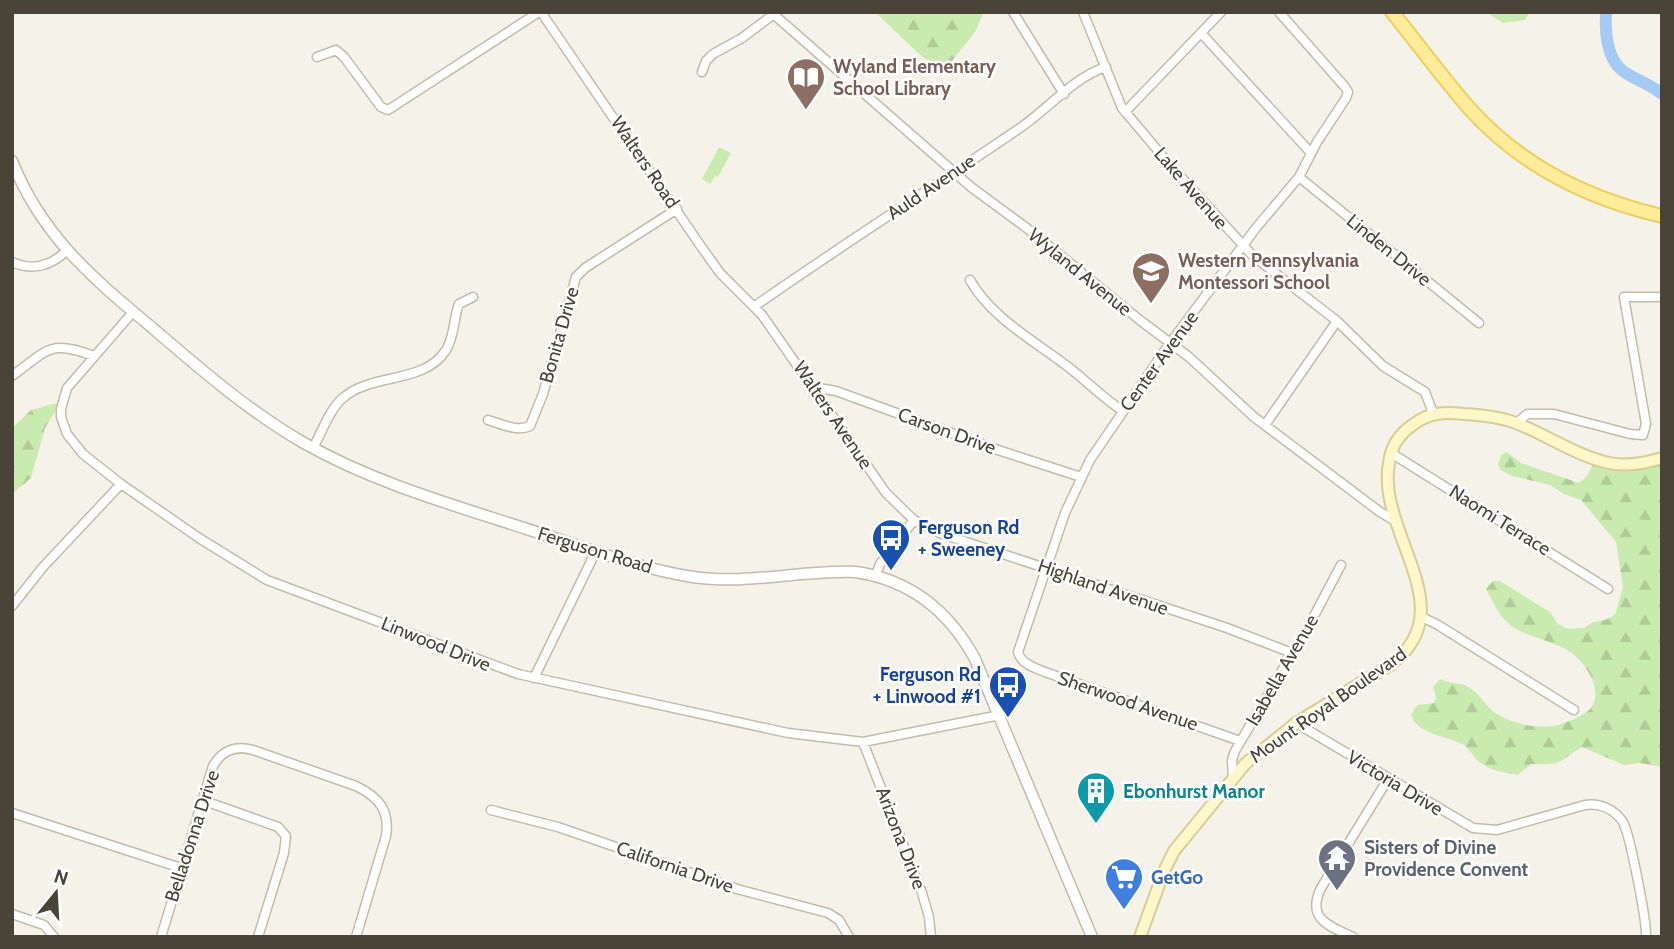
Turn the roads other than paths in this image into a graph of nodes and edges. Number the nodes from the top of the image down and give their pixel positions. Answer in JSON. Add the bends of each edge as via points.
{"nodes":[{"id":1,"x":540,"y":12,"type":"edge"},
{"id":2,"x":1013,"y":12,"type":"edge"},
{"id":3,"x":1083,"y":12,"type":"edge"},
{"id":4,"x":1221,"y":12,"type":"edge"},
{"id":5,"x":1279,"y":12,"type":"edge"},
{"id":6,"x":1392,"y":12,"type":"edge"},
{"id":7,"x":772,"y":13,"type":"edge"},
{"id":8,"x":1201,"y":33,"type":"junction"},
{"id":9,"x":317,"y":57,"type":"dead end"},
{"id":10,"x":1107,"y":67,"type":"junction"},
{"id":11,"x":702,"y":72,"type":"dead end"},
{"id":12,"x":1064,"y":94,"type":"junction"},
{"id":13,"x":1125,"y":112,"type":"junction"},
{"id":14,"x":1311,"y":153,"type":"junction"},
{"id":15,"x":12,"y":161,"type":"edge"},
{"id":16,"x":954,"y":173,"type":"junction"},
{"id":17,"x":1299,"y":177,"type":"junction"},
{"id":18,"x":677,"y":209,"type":"junction"},
{"id":19,"x":1662,"y":216,"type":"edge"},
{"id":20,"x":1243,"y":246,"type":"junction"},
{"id":21,"x":66,"y":251,"type":"junction"},
{"id":22,"x":12,"y":262,"type":"edge"},
{"id":23,"x":970,"y":280,"type":"dead end"},
{"id":24,"x":473,"y":297,"type":"dead end"},
{"id":25,"x":1662,"y":297,"type":"edge"},
{"id":26,"x":755,"y":306,"type":"junction"},
{"id":27,"x":133,"y":312,"type":"junction"},
{"id":28,"x":1337,"y":321,"type":"junction"},
{"id":29,"x":1479,"y":323,"type":"dead end"},
{"id":30,"x":1171,"y":343,"type":"junction"},
{"id":31,"x":94,"y":356,"type":"junction"},
{"id":32,"x":12,"y":376,"type":"edge"},
{"id":33,"x":813,"y":387,"type":"junction"},
{"id":34,"x":1123,"y":411,"type":"junction"},
{"id":35,"x":1433,"y":414,"type":"junction"},
{"id":36,"x":488,"y":420,"type":"dead end"},
{"id":37,"x":1517,"y":423,"type":"junction"},
{"id":38,"x":1265,"y":425,"type":"junction"},
{"id":39,"x":313,"y":447,"type":"junction"},
{"id":40,"x":1391,"y":453,"type":"junction"},
{"id":41,"x":1662,"y":458,"type":"edge"},
{"id":42,"x":1081,"y":477,"type":"junction"},
{"id":43,"x":121,"y":484,"type":"junction"},
{"id":44,"x":914,"y":520,"type":"junction"},
{"id":45,"x":1397,"y":522,"type":"junction"},
{"id":46,"x":596,"y":551,"type":"junction"},
{"id":47,"x":1341,"y":565,"type":"dead end"},
{"id":48,"x":1047,"y":568,"type":"junction"},
{"id":49,"x":876,"y":575,"type":"junction"},
{"id":50,"x":1608,"y":589,"type":"dead end"},
{"id":51,"x":12,"y":606,"type":"edge"},
{"id":52,"x":1422,"y":618,"type":"junction"},
{"id":53,"x":1292,"y":653,"type":"junction"},
{"id":54,"x":1019,"y":656,"type":"joint"},
{"id":55,"x":534,"y":678,"type":"junction"},
{"id":56,"x":1574,"y":710,"type":"dead end"},
{"id":57,"x":1000,"y":715,"type":"junction"},
{"id":58,"x":1296,"y":723,"type":"junction"},
{"id":59,"x":1240,"y":741,"type":"junction"},
{"id":60,"x":863,"y":742,"type":"junction"},
{"id":61,"x":1233,"y":778,"type":"junction"},
{"id":62,"x":1388,"y":779,"type":"junction"},
{"id":63,"x":202,"y":800,"type":"junction"},
{"id":64,"x":491,"y":810,"type":"dead end"},
{"id":65,"x":12,"y":813,"type":"edge"},
{"id":66,"x":181,"y":868,"type":"junction"},
{"id":67,"x":12,"y":914,"type":"edge"},
{"id":68,"x":54,"y":937,"type":"edge"},
{"id":69,"x":161,"y":937,"type":"edge"},
{"id":70,"x":258,"y":937,"type":"edge"},
{"id":71,"x":356,"y":937,"type":"edge"},
{"id":72,"x":849,"y":937,"type":"edge"},
{"id":73,"x":931,"y":937,"type":"edge"},
{"id":74,"x":1093,"y":937,"type":"edge"},
{"id":75,"x":1140,"y":937,"type":"edge"},
{"id":76,"x":1353,"y":937,"type":"edge"},
{"id":77,"x":1646,"y":937,"type":"edge"}],
"edges":[{"from":1,"to":9,"type":"street","via":[[388,110],[336,50]]},
{"from":1,"to":18,"type":"street","name":"Walters Road"},
{"from":2,"to":12,"type":"street"},
{"from":3,"to":10,"type":"street","name":"Lake Avenue"},
{"from":4,"to":8,"type":"street"},
{"from":5,"to":14,"type":"street","name":"Center Avenue","via":[[1348,92]]},
{"from":6,"to":19,"type":"main road","via":[[1470,109],[1516,151],[1579,189]]},
{"from":7,"to":11,"type":"street","via":[[713,54]]},
{"from":7,"to":16,"type":"street","name":"Wyland Avenue"},
{"from":8,"to":13,"type":"street"},
{"from":8,"to":14,"type":"street"},
{"from":10,"to":12,"type":"street","name":"Auld Avenue"},
{"from":10,"to":13,"type":"street","name":"Lake Avenue"},
{"from":12,"to":16,"type":"street","name":"Auld Avenue"},
{"from":13,"to":20,"type":"street","name":"Lake Avenue"},
{"from":14,"to":17,"type":"street","name":"Center Avenue"},
{"from":15,"to":21,"type":"street","name":"Ferguson Road","via":[[34,207]]},
{"from":16,"to":26,"type":"street","name":"Auld Avenue"},
{"from":16,"to":30,"type":"street","name":"Wyland Avenue"},
{"from":17,"to":20,"type":"street","name":"Center Avenue"},
{"from":17,"to":29,"type":"street","name":"Linden Drive"},
{"from":18,"to":26,"type":"street","name":"Walters Road","via":[[720,274]]},
{"from":18,"to":36,"type":"street","name":"Bonita Drive","via":[[576,277],[532,424],[524,429]]},
{"from":20,"to":28,"type":"street","name":"Lake Avenue"},
{"from":20,"to":30,"type":"street","name":"Center Avenue"},
{"from":21,"to":22,"type":"street","via":[[41,266]]},
{"from":21,"to":27,"type":"street","name":"Ferguson Road"},
{"from":23,"to":34,"type":"street","via":[[983,300]]},
{"from":24,"to":39,"type":"street","via":[[459,304],[453,337],[441,356],[425,368],[347,394]]},
{"from":25,"to":37,"type":"street","via":[[1624,297],[1646,424],[1643,435],[1554,414],[1527,414]]},
{"from":26,"to":33,"type":"street","name":"Walters Avenue"},
{"from":27,"to":31,"type":"street","name":"Linwood Drive"},
{"from":27,"to":39,"type":"street","name":"Ferguson Road","via":[[249,406]]},
{"from":28,"to":35,"type":"street","name":"Lake Avenue","via":[[1384,366],[1422,389]]},
{"from":28,"to":38,"type":"street"},
{"from":30,"to":34,"type":"street","name":"Center Avenue"},
{"from":30,"to":38,"type":"street","name":"Wyland Avenue"},
{"from":31,"to":32,"type":"street","via":[[54,348]]},
{"from":31,"to":43,"type":"street","name":"Linwood Drive","via":[[67,388],[61,417],[76,448]]},
{"from":33,"to":42,"type":"street","name":"Carson Drive","via":[[836,391]]},
{"from":33,"to":44,"type":"street","name":"Walters Avenue","via":[[887,493]]},
{"from":34,"to":42,"type":"street","name":"Center Avenue"},
{"from":35,"to":37,"type":"main road","via":[[1482,415]]},
{"from":35,"to":40,"type":"main road","via":[[1409,428]]},
{"from":37,"to":41,"type":"main road","via":[[1606,463],[1630,465]]},
{"from":38,"to":45,"type":"street","name":"Wyland Avenue"},
{"from":39,"to":46,"type":"street","name":"Ferguson Road","via":[[389,482]]},
{"from":40,"to":45,"type":"main road","via":[[1387,482]]},
{"from":40,"to":50,"type":"street","name":"Naomi Terrace"},
{"from":42,"to":48,"type":"street","name":"Center Avenue"},
{"from":43,"to":51,"type":"street"},
{"from":43,"to":55,"type":"street","name":"Linwood Drive","via":[[267,580]]},
{"from":44,"to":48,"type":"street","name":"Highland Avenue"},
{"from":44,"to":49,"type":"street"},
{"from":45,"to":52,"type":"main road"},
{"from":46,"to":49,"type":"street","name":"Ferguson Road","via":[[656,570],[706,578],[842,572]]},
{"from":46,"to":55,"type":"street"},
{"from":47,"to":53,"type":"street","name":"Isabella Avenue"},
{"from":48,"to":53,"type":"street","name":"Highland Avenue"},
{"from":48,"to":54,"type":"street","name":"Center Avenue"},
{"from":49,"to":57,"type":"street","name":"Ferguson Road","via":[[918,594],[950,621],[975,659]]},
{"from":52,"to":56,"type":"street"},
{"from":52,"to":58,"type":"main road","name":"Mount Royal Boulevard","via":[[1415,642],[1402,657]]},
{"from":53,"to":59,"type":"street","name":"Isabella Avenue"},
{"from":54,"to":59,"type":"street","name":"Sherwood Avenue","via":[[1045,672]]},
{"from":55,"to":60,"type":"street","name":"Linwood Drive","via":[[788,733]]},
{"from":57,"to":60,"type":"street","name":"Linwood Drive"},
{"from":57,"to":74,"type":"street","name":"Ferguson Road"},
{"from":58,"to":61,"type":"main road","name":"Mount Royal Boulevard"},
{"from":58,"to":62,"type":"street","name":"Victoria Drive"},
{"from":59,"to":61,"type":"street","name":"Isabella Avenue","via":[[1233,757]]},
{"from":60,"to":73,"type":"street","name":"Arizona Drive","via":[[925,900]]},
{"from":61,"to":75,"type":"main road","name":"Mount Royal Boulevard","via":[[1169,860]]},
{"from":62,"to":76,"type":"street","via":[[1315,903],[1323,922]]},
{"from":62,"to":77,"type":"street","name":"Victoria Drive","via":[[1480,830],[1497,830],[1585,805],[1610,809],[1626,830]]},
{"from":63,"to":66,"type":"street","name":"Belladonna Drive"},
{"from":63,"to":70,"type":"street","via":[[281,828],[286,836]]},
{"from":63,"to":71,"type":"street","name":"Belladonna Drive","via":[[219,758],[242,748],[356,786],[378,800],[386,814],[386,836]]},
{"from":64,"to":72,"type":"street","name":"California Drive","via":[[558,827],[737,889],[828,913],[839,920]]},
{"from":65,"to":66,"type":"street"},
{"from":66,"to":69,"type":"street","name":"Belladonna Drive"},
{"from":67,"to":68,"type":"street","via":[[44,925]]}]}
